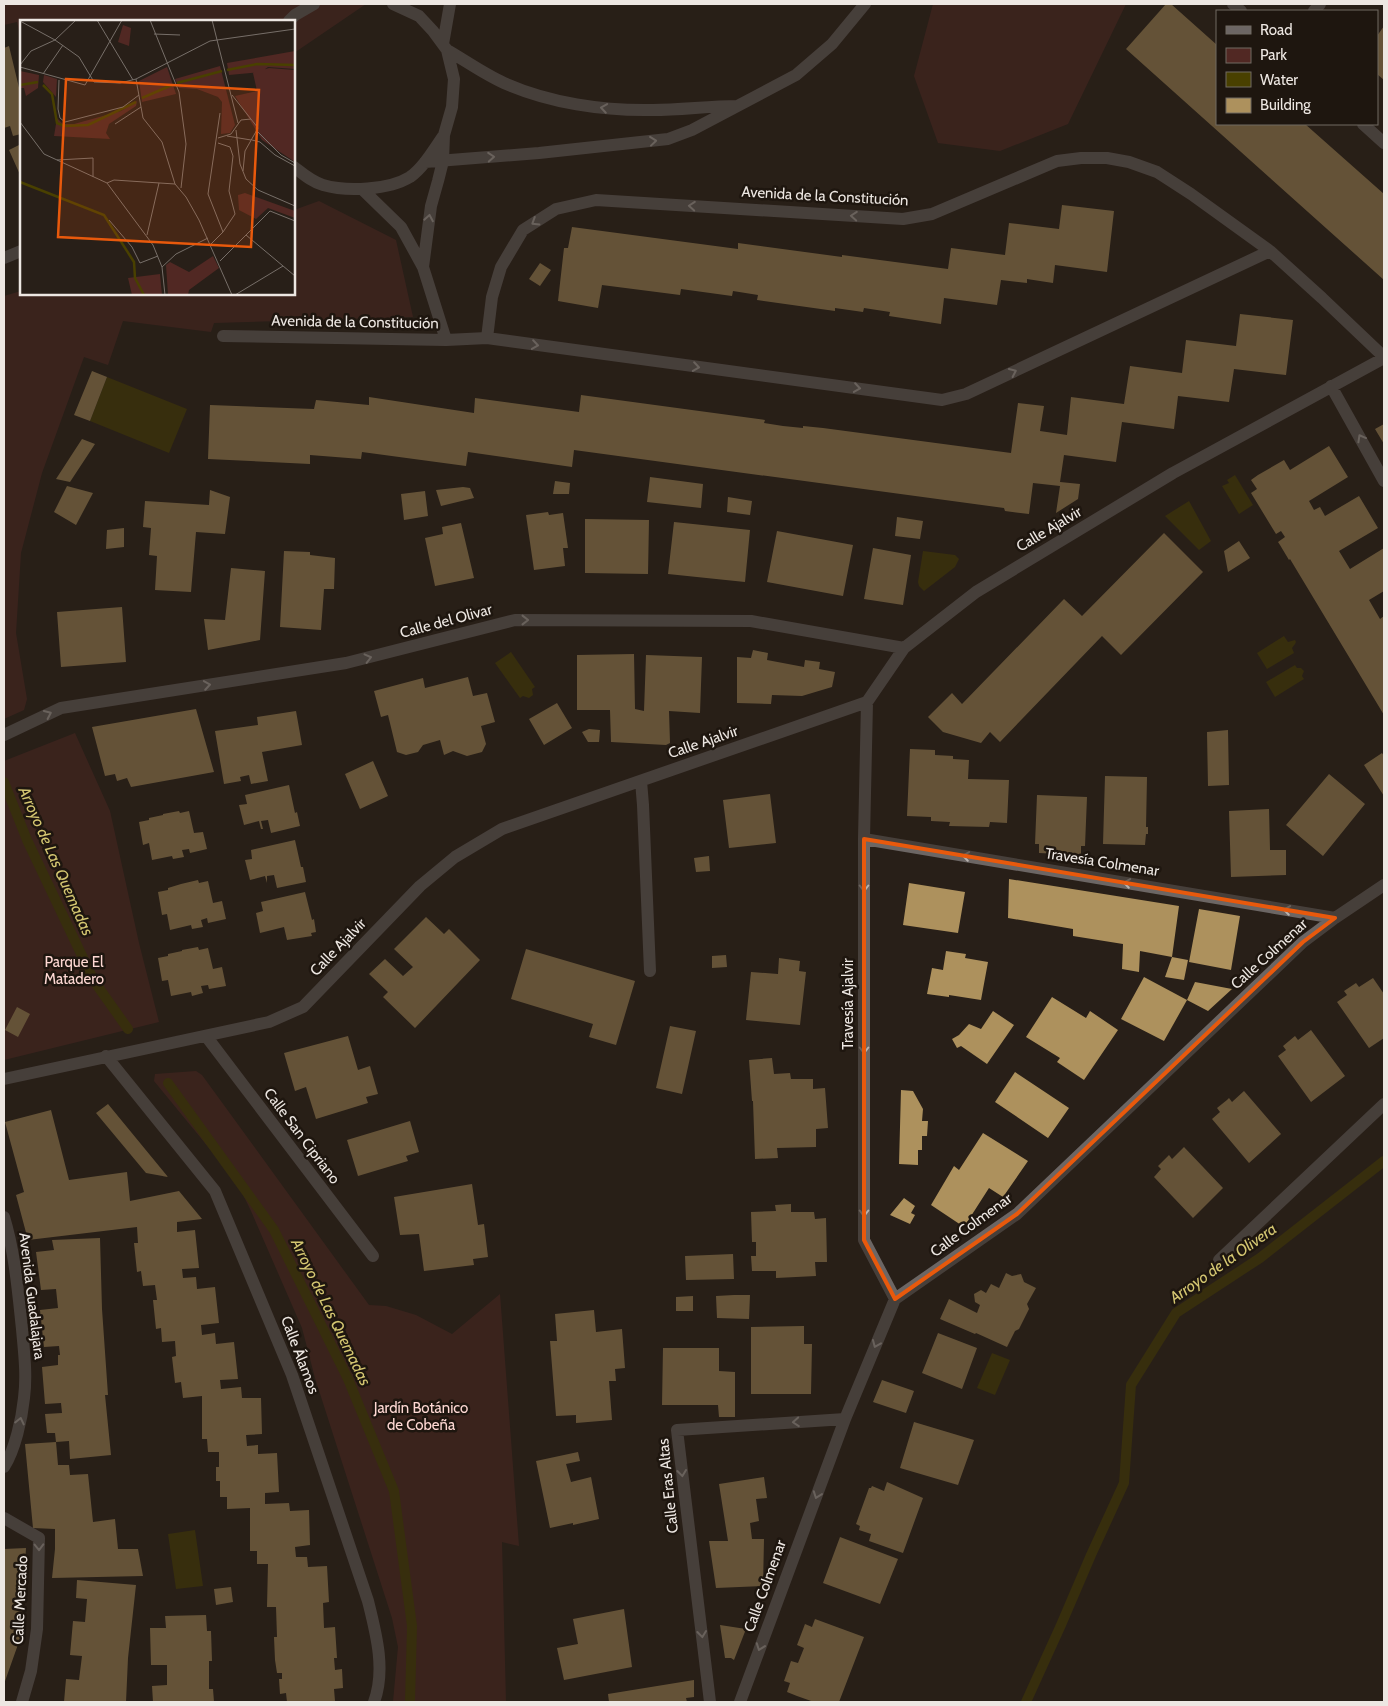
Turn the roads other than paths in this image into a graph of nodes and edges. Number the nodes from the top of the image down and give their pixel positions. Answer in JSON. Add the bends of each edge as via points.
{"nodes":[{"id":1,"x":314,"y":4,"type":"edge"},
{"id":2,"x":393,"y":4,"type":"edge"},
{"id":3,"x":450,"y":4,"type":"edge"},
{"id":4,"x":865,"y":4,"type":"edge"},
{"id":5,"x":290,"y":20,"type":"edge"},
{"id":6,"x":445,"y":47,"type":"junction"},
{"id":7,"x":740,"y":106,"type":"junction"},
{"id":8,"x":1364,"y":125,"type":"edge"},
{"id":9,"x":444,"y":135,"type":"junction"},
{"id":10,"x":1384,"y":143,"type":"edge"},
{"id":11,"x":442,"y":161,"type":"junction"},
{"id":12,"x":425,"y":162,"type":"junction"},
{"id":13,"x":300,"y":177,"type":"edge"},
{"id":14,"x":363,"y":190,"type":"junction"},
{"id":15,"x":20,"y":251,"type":"edge"},
{"id":16,"x":1270,"y":251,"type":"junction"},
{"id":17,"x":4,"y":258,"type":"edge"},
{"id":18,"x":423,"y":266,"type":"junction"},
{"id":19,"x":223,"y":336,"type":"dead end"},
{"id":20,"x":487,"y":338,"type":"junction"},
{"id":21,"x":446,"y":340,"type":"junction"},
{"id":22,"x":1384,"y":357,"type":"edge"},
{"id":23,"x":1331,"y":386,"type":"junction"},
{"id":24,"x":1384,"y":481,"type":"edge"},
{"id":25,"x":904,"y":648,"type":"junction"},
{"id":26,"x":867,"y":702,"type":"junction"},
{"id":27,"x":4,"y":734,"type":"edge"},
{"id":28,"x":641,"y":781,"type":"junction"},
{"id":29,"x":864,"y":839,"type":"junction"},
{"id":30,"x":1384,"y":885,"type":"edge"},
{"id":31,"x":1335,"y":918,"type":"junction"},
{"id":32,"x":650,"y":971,"type":"dead end"},
{"id":33,"x":206,"y":1036,"type":"junction"},
{"id":34,"x":106,"y":1056,"type":"junction"},
{"id":35,"x":4,"y":1079,"type":"edge"},
{"id":36,"x":1384,"y":1104,"type":"edge"},
{"id":37,"x":4,"y":1217,"type":"edge"},
{"id":38,"x":373,"y":1256,"type":"dead end"},
{"id":39,"x":1220,"y":1260,"type":"dead end"},
{"id":40,"x":895,"y":1299,"type":"junction"},
{"id":41,"x":845,"y":1419,"type":"junction"},
{"id":42,"x":4,"y":1467,"type":"edge"},
{"id":43,"x":4,"y":1518,"type":"edge"},
{"id":44,"x":22,"y":1702,"type":"edge"},
{"id":45,"x":374,"y":1702,"type":"edge"},
{"id":46,"x":710,"y":1702,"type":"edge"},
{"id":47,"x":740,"y":1702,"type":"edge"}],
"edges":[{"from":1,"to":5,"type":"street"},
{"from":2,"to":6,"type":"street","via":[[419,16]]},
{"from":3,"to":6,"type":"street"},
{"from":4,"to":7,"type":"street","via":[[832,44],[796,75]]},
{"from":7,"to":6,"type":"street","one_way":true,"via":[[613,109],[548,98],[503,82]]},
{"from":6,"to":9,"type":"street","via":[[454,79],[452,107]]},
{"from":11,"to":7,"type":"street","one_way":true,"via":[[668,139]]},
{"from":8,"to":10,"type":"street"},
{"from":9,"to":11,"type":"street"},
{"from":9,"to":12,"type":"street"},
{"from":11,"to":12,"type":"street"},
{"from":18,"to":11,"type":"street","one_way":true,"via":[[431,206]]},
{"from":12,"to":14,"type":"street","via":[[410,177]]},
{"from":13,"to":14,"type":"street","via":[[324,185]]},
{"from":14,"to":18,"type":"street","via":[[401,227]]},
{"from":15,"to":17,"type":"street"},
{"from":20,"to":16,"type":"street","name":"Avenida de la Constitución","one_way":true,"via":[[942,400],[966,394]]},
{"from":16,"to":20,"type":"street","name":"Avenida de la Constitución","one_way":true,"via":[[1157,172],[1107,158],[1057,161],[932,214],[903,219],[596,200],[556,210],[523,230],[502,267],[492,297]]},
{"from":16,"to":22,"type":"street","name":"Avenida de la Constitución"},
{"from":18,"to":21,"type":"street"},
{"from":19,"to":21,"type":"street","name":"Avenida de la Constitución"},
{"from":20,"to":21,"type":"street","name":"Avenida de la Constitución"},
{"from":22,"to":23,"type":"street","name":"Calle Ajalvir"},
{"from":24,"to":23,"type":"street","one_way":true},
{"from":23,"to":25,"type":"street","name":"Calle Ajalvir","via":[[1173,473],[976,592]]},
{"from":25,"to":26,"type":"street","name":"Calle Ajalvir"},
{"from":27,"to":25,"type":"street","name":"Calle del Olivar","one_way":true,"via":[[61,708],[346,663],[515,620],[751,621]]},
{"from":26,"to":28,"type":"street","name":"Calle Ajalvir"},
{"from":26,"to":29,"type":"street","name":"Travesía Ajalvir"},
{"from":28,"to":32,"type":"street"},
{"from":28,"to":33,"type":"street","name":"Calle Ajalvir","via":[[502,829],[455,857],[420,886],[303,1007],[270,1022]]},
{"from":31,"to":29,"type":"street","name":"Travesía Colmenar","one_way":true},
{"from":29,"to":40,"type":"street","name":"Travesía Ajalvir","one_way":true,"via":[[864,1240]]},
{"from":30,"to":31,"type":"street","name":"Calle Colmenar"},
{"from":31,"to":40,"type":"street","name":"Calle Colmenar","via":[[1303,942],[1017,1214]]},
{"from":33,"to":34,"type":"street","name":"Calle Ajalvir"},
{"from":33,"to":38,"type":"street","name":"Calle San Cipriano"},
{"from":34,"to":35,"type":"street","name":"Calle Ajalvir"},
{"from":34,"to":45,"type":"street","name":"Calle Álamos","via":[[215,1191],[292,1375],[377,1636],[379,1679]]},
{"from":36,"to":39,"type":"street"},
{"from":42,"to":37,"type":"street","name":"Avenida Guadalajara","one_way":true,"via":[[20,1423],[25,1397],[19,1294]]},
{"from":40,"to":41,"type":"street","name":"Calle Colmenar","one_way":true},
{"from":41,"to":46,"type":"street","name":"Calle Eras Altas","one_way":true,"via":[[677,1430]]},
{"from":41,"to":47,"type":"street","name":"Calle Colmenar","one_way":true},
{"from":43,"to":44,"type":"street","name":"Calle Mercado","one_way":true,"via":[[39,1538],[37,1629],[31,1671]]}]}
